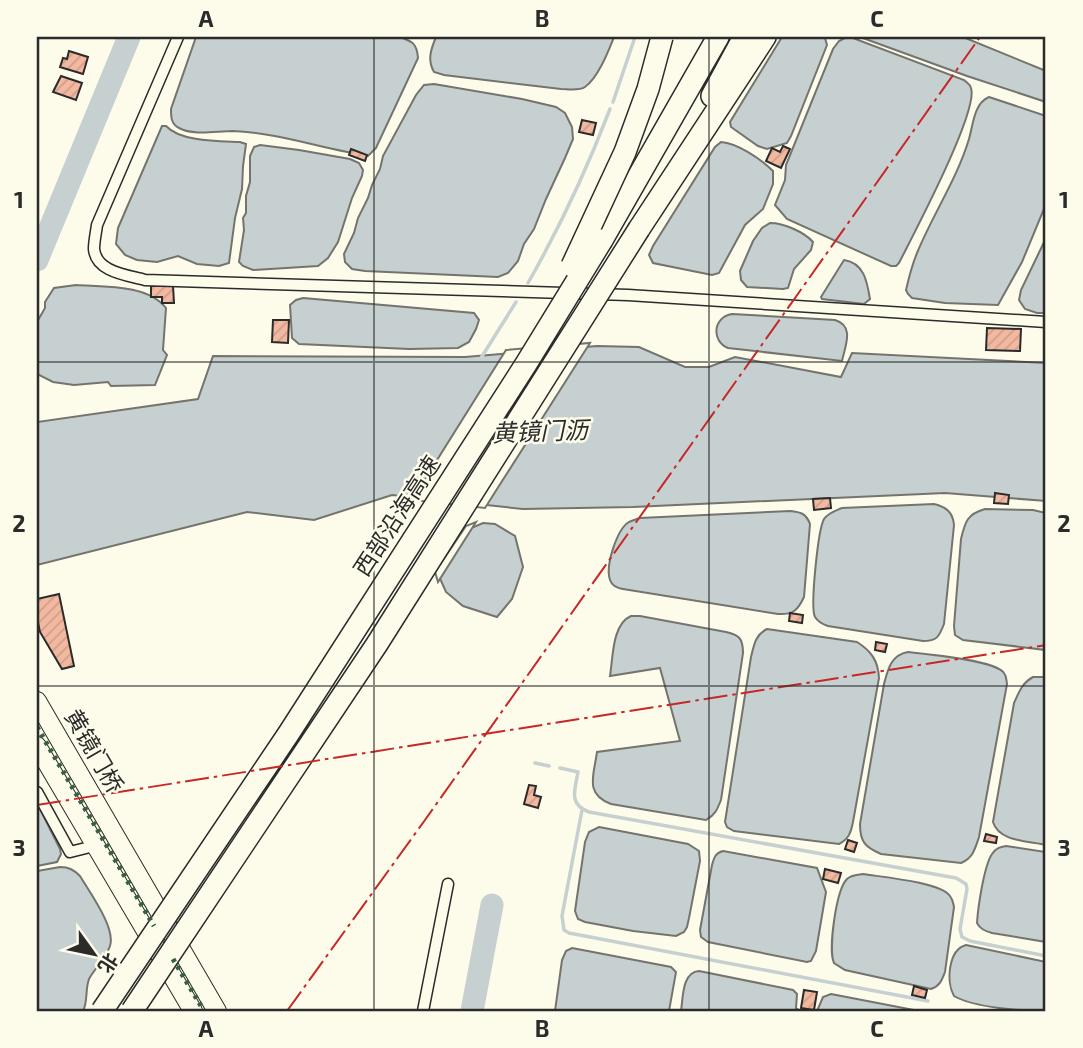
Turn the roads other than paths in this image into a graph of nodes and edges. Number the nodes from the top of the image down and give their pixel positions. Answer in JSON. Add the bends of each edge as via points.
{"nodes":[{"id":1,"x":178,"y":37,"type":"edge"},
{"id":2,"x":662,"y":37,"type":"edge"},
{"id":3,"x":718,"y":37,"type":"edge"},
{"id":4,"x":744,"y":37,"type":"edge"},
{"id":5,"x":765,"y":37,"type":"edge"},
{"id":6,"x":639,"y":229,"type":"junction"},
{"id":7,"x":1046,"y":322,"type":"edge"},
{"id":8,"x":526,"y":364,"type":"junction"},
{"id":9,"x":37,"y":701,"type":"edge"},
{"id":10,"x":37,"y":746,"type":"edge"},
{"id":11,"x":37,"y":792,"type":"edge"},
{"id":12,"x":91,"y":841,"type":"junction"},
{"id":13,"x":448,"y":884,"type":"dead end"},
{"id":14,"x":103,"y":1011,"type":"edge"},
{"id":15,"x":132,"y":1011,"type":"edge"},
{"id":16,"x":193,"y":1011,"type":"edge"},
{"id":17,"x":217,"y":1011,"type":"edge"},
{"id":18,"x":423,"y":1011,"type":"edge"}],
"edges":[{"from":1,"to":7,"type":"street","via":[[97,225],[94,252],[108,269],[145,279],[628,295]]},
{"from":2,"to":8,"type":"highway","bridge":true,"via":[[625,152]]},
{"from":3,"to":8,"type":"highway","name":"西部沿海高速","bridge":true},
{"from":4,"to":6,"type":"highway"},
{"from":5,"to":6,"type":"highway"},
{"from":6,"to":15,"type":"highway","bridge":true,"via":[[377,645]]},
{"from":8,"to":14,"type":"highway","name":"西部沿海高速","bridge":true,"via":[[297,722]]},
{"from":9,"to":17,"type":"main road","name":"黄镜门桥"},
{"from":10,"to":12,"type":"main road","name":"黄镜门桥"},
{"from":11,"to":12,"type":"street","via":[[71,852]]},
{"from":12,"to":16,"type":"main road","name":"黄镜门桥"},
{"from":13,"to":18,"type":"street"}]}
